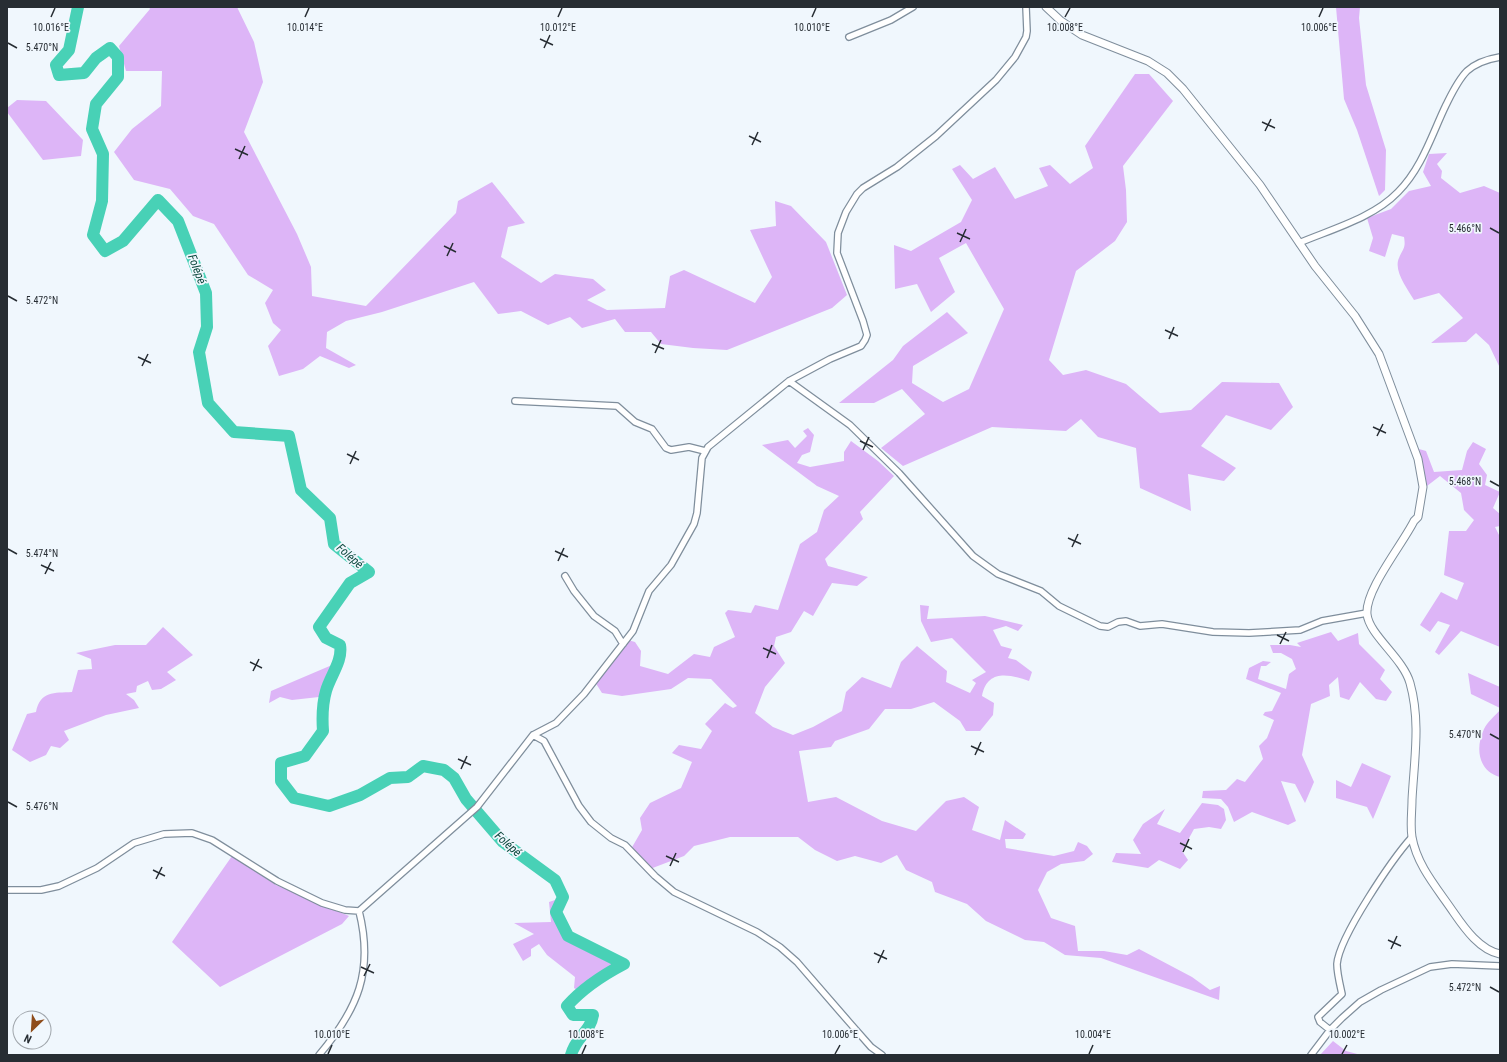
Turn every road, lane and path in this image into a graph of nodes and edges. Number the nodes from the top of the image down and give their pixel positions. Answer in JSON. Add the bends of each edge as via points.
{"nodes":[{"id":1,"x":913,"y":7,"type":"edge"},
{"id":2,"x":1026,"y":7,"type":"edge"},
{"id":3,"x":1046,"y":7,"type":"edge"},
{"id":4,"x":849,"y":37,"type":"dead end"},
{"id":5,"x":1500,"y":57,"type":"edge"},
{"id":6,"x":1299,"y":243,"type":"junction"},
{"id":7,"x":789,"y":381,"type":"junction"},
{"id":8,"x":515,"y":401,"type":"dead end"},
{"id":9,"x":705,"y":452,"type":"junction"},
{"id":10,"x":565,"y":576,"type":"dead end"},
{"id":11,"x":1367,"y":613,"type":"junction"},
{"id":12,"x":623,"y":644,"type":"junction"},
{"id":13,"x":533,"y":735,"type":"junction"},
{"id":14,"x":1412,"y":836,"type":"junction"},
{"id":15,"x":7,"y":890,"type":"edge"},
{"id":16,"x":359,"y":911,"type":"junction"},
{"id":17,"x":1500,"y":954,"type":"edge"},
{"id":18,"x":1500,"y":966,"type":"edge"},
{"id":19,"x":1330,"y":1030,"type":"junction"},
{"id":20,"x":320,"y":1055,"type":"edge"},
{"id":21,"x":882,"y":1055,"type":"edge"},
{"id":22,"x":1311,"y":1055,"type":"edge"}],
"edges":[{"from":1,"to":4,"type":"street","via":[[891,20]]},
{"from":2,"to":7,"type":"street","via":[[1026,37],[1015,57],[996,80],[936,136],[857,194],[846,212],[838,234],[837,253],[867,335],[860,346]]},
{"from":3,"to":6,"type":"street","via":[[1073,30],[1148,61],[1171,77],[1260,185]]},
{"from":5,"to":6,"type":"street","via":[[1480,62],[1467,70],[1452,93],[1418,168],[1398,192],[1387,202],[1361,216]]},
{"from":6,"to":11,"type":"street","via":[[1373,342],[1412,440],[1422,476],[1423,487],[1418,517],[1370,593]]},
{"from":7,"to":9,"type":"street","via":[[716,439]]},
{"from":7,"to":11,"type":"street","via":[[850,426],[894,467],[972,556],[998,574],[1041,591],[1059,606],[1100,626],[1108,627],[1118,622],[1126,622],[1140,626],[1162,624],[1213,632],[1249,633],[1300,630],[1322,621]]},
{"from":8,"to":9,"type":"street","via":[[617,406],[635,422],[652,429],[666,448],[671,450],[689,447]]},
{"from":9,"to":12,"type":"street","via":[[694,524],[671,565],[649,591],[636,626]]},
{"from":10,"to":12,"type":"street","via":[[585,606],[615,631]]},
{"from":11,"to":14,"type":"street","via":[[1373,630],[1394,655],[1410,682],[1417,738]]},
{"from":12,"to":13,"type":"street","via":[[584,694],[556,723]]},
{"from":13,"to":16,"type":"street","via":[[477,807]]},
{"from":13,"to":21,"type":"street","via":[[544,741],[579,806],[591,822],[611,838],[625,845],[674,892],[757,932],[780,947],[797,962],[853,1027]]},
{"from":14,"to":17,"type":"street","via":[[1422,866],[1468,933],[1493,953]]},
{"from":14,"to":19,"type":"street","via":[[1396,854],[1342,944],[1337,964],[1342,994],[1318,1017]]},
{"from":15,"to":16,"type":"street","via":[[41,890],[59,886],[93,870],[134,843],[164,834],[192,833],[212,840],[277,881],[316,900],[335,908]]},
{"from":16,"to":20,"type":"street","via":[[366,941],[362,976],[348,1018]]},
{"from":18,"to":19,"type":"street","via":[[1452,964],[1430,967],[1360,1002]]},
{"from":19,"to":22,"type":"street"}]}
